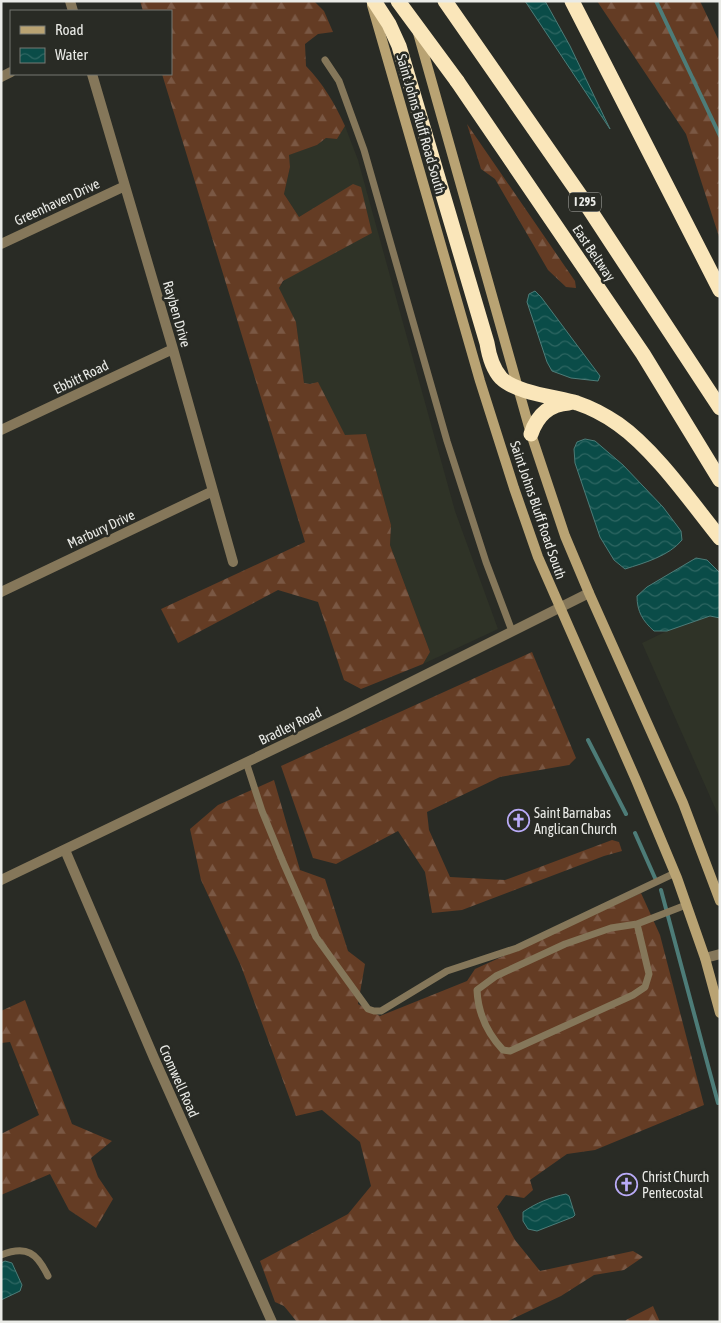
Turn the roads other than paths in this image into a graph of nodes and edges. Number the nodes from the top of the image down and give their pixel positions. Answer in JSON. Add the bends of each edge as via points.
{"nodes":[{"id":1,"x":373,"y":1,"type":"edge"},
{"id":2,"x":398,"y":1,"type":"edge"},
{"id":3,"x":409,"y":1,"type":"edge"},
{"id":4,"x":445,"y":1,"type":"edge"},
{"id":5,"x":572,"y":1,"type":"edge"},
{"id":6,"x":325,"y":60,"type":"dead end"},
{"id":7,"x":92,"y":75,"type":"edge"},
{"id":8,"x":125,"y":186,"type":"junction"},
{"id":9,"x":1,"y":244,"type":"edge"},
{"id":10,"x":720,"y":290,"type":"edge"},
{"id":11,"x":173,"y":349,"type":"junction"},
{"id":12,"x":518,"y":387,"type":"junction"},
{"id":13,"x":576,"y":403,"type":"junction"},
{"id":14,"x":720,"y":408,"type":"edge"},
{"id":15,"x":1,"y":430,"type":"edge"},
{"id":16,"x":531,"y":434,"type":"junction"},
{"id":17,"x":720,"y":480,"type":"edge"},
{"id":18,"x":213,"y":491,"type":"junction"},
{"id":19,"x":720,"y":538,"type":"edge"},
{"id":20,"x":234,"y":562,"type":"dead end"},
{"id":21,"x":1,"y":592,"type":"edge"},
{"id":22,"x":589,"y":593,"type":"junction"},
{"id":23,"x":559,"y":607,"type":"junction"},
{"id":24,"x":512,"y":631,"type":"junction"},
{"id":25,"x":246,"y":762,"type":"junction"},
{"id":26,"x":65,"y":850,"type":"junction"},
{"id":27,"x":675,"y":874,"type":"junction"},
{"id":28,"x":1,"y":880,"type":"edge"},
{"id":29,"x":720,"y":901,"type":"edge"},
{"id":30,"x":686,"y":905,"type":"junction"},
{"id":31,"x":637,"y":924,"type":"junction"},
{"id":32,"x":720,"y":954,"type":"edge"},
{"id":33,"x":705,"y":958,"type":"junction"},
{"id":34,"x":720,"y":1013,"type":"edge"},
{"id":35,"x":1,"y":1255,"type":"edge"},
{"id":36,"x":48,"y":1276,"type":"dead end"},
{"id":37,"x":272,"y":1322,"type":"edge"}],
"edges":[{"from":1,"to":12,"type":"highway","via":[[399,46],[490,360],[501,378]]},
{"from":1,"to":23,"type":"main road","name":"Saint Johns Bluff Road South","via":[[480,381],[532,540]]},
{"from":2,"to":17,"type":"highway","name":"East Beltway","number":"I 295","bridge":true,"via":[[643,354]]},
{"from":3,"to":12,"type":"main road","name":"Saint Johns Bluff Road South"},
{"from":4,"to":14,"type":"highway","name":"East Beltway","number":"I 295","via":[[582,198]]},
{"from":5,"to":10,"type":"highway"},
{"from":6,"to":24,"type":"lane","via":[[339,81],[364,150],[447,442]]},
{"from":7,"to":8,"type":"street","name":"Rayben Drive"},
{"from":8,"to":9,"type":"street","name":"Greenhaven Drive"},
{"from":8,"to":11,"type":"street","name":"Rayben Drive"},
{"from":11,"to":15,"type":"street","name":"Ebbitt Road"},
{"from":11,"to":18,"type":"street","name":"Rayben Drive"},
{"from":12,"to":13,"type":"highway"},
{"from":12,"to":16,"type":"main road","name":"Saint Johns Bluff Road South"},
{"from":13,"to":16,"type":"highway","via":[[550,408],[539,417]]},
{"from":13,"to":19,"type":"highway","via":[[598,411],[636,439]]},
{"from":16,"to":22,"type":"main road","name":"Saint Johns Bluff Road South","via":[[565,536]]},
{"from":18,"to":20,"type":"street","name":"Rayben Drive"},
{"from":18,"to":21,"type":"street","name":"Marbury Drive"},
{"from":22,"to":23,"type":"street","name":"Bradley Road"},
{"from":22,"to":29,"type":"main road","name":"Saint Johns Bluff Road South","via":[[683,803]]},
{"from":23,"to":24,"type":"street","name":"Bradley Road"},
{"from":23,"to":27,"type":"main road","name":"Saint Johns Bluff Road South"},
{"from":24,"to":25,"type":"street","name":"Bradley Road"},
{"from":25,"to":26,"type":"street","name":"Bradley Road"},
{"from":25,"to":27,"type":"lane","via":[[262,811],[316,937],[368,1009],[374,1011],[380,1011],[447,971],[517,948]]},
{"from":26,"to":28,"type":"street","name":"Bradley Road"},
{"from":26,"to":37,"type":"street","name":"Cromwell Road"},
{"from":27,"to":30,"type":"main road","name":"Saint Johns Bluff Road South"},
{"from":30,"to":31,"type":"lane"},
{"from":30,"to":33,"type":"main road","name":"Saint Johns Bluff Road South"},
{"from":31,"to":31,"type":"lane","via":[[610,928],[566,944],[496,976],[478,990],[483,1018],[494,1041],[503,1050],[510,1051],[645,987],[649,974]]},
{"from":32,"to":33,"type":"street"},
{"from":33,"to":34,"type":"main road","name":"Saint Johns Bluff Road South"},
{"from":35,"to":36,"type":"lane","via":[[13,1250],[30,1253]]}]}
